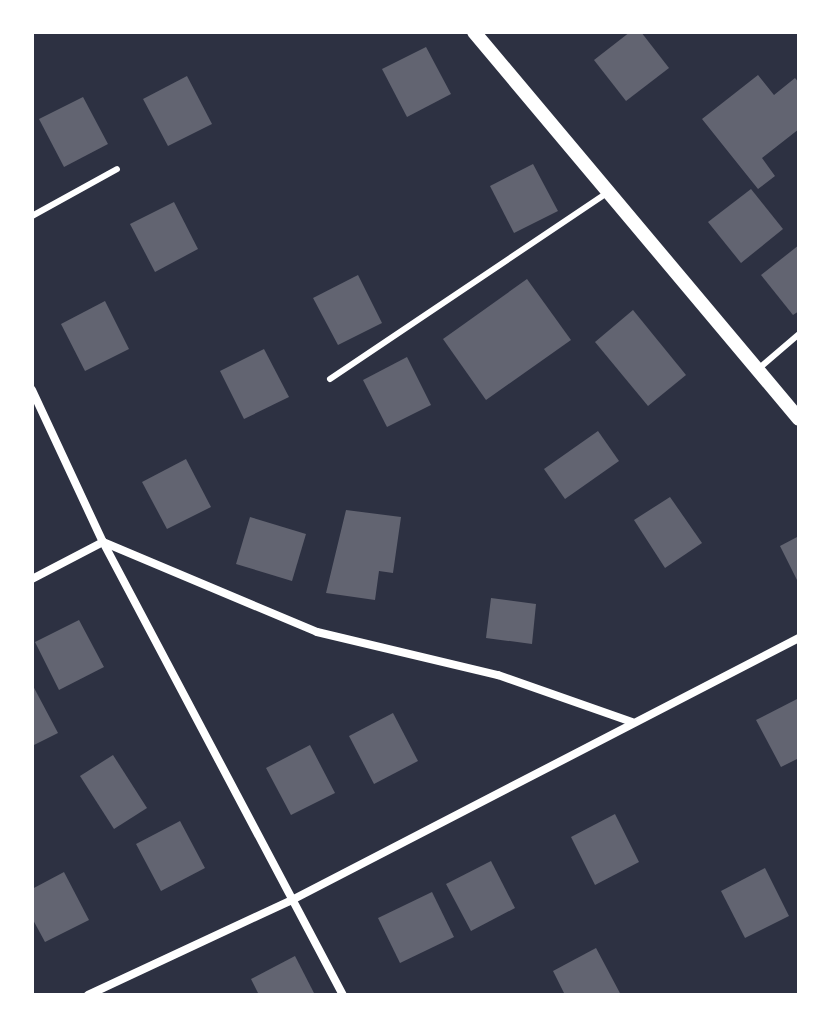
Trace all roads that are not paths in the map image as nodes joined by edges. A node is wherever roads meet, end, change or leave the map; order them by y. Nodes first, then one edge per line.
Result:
1 (474, 32) edge
2 (117, 169) dead end
3 (607, 193) junction
4 (32, 216) edge
5 (799, 334) edge
6 (757, 370) junction
7 (330, 379) dead end
8 (32, 390) edge
9 (799, 419) edge
10 (103, 542) junction
11 (32, 579) edge
12 (799, 638) edge
13 (632, 722) junction
14 (290, 901) junction
15 (88, 995) edge
16 (343, 995) edge

1 - 3 street
2 - 4 lane
3 - 6 street
3 - 7 lane
5 - 6 lane
6 - 9 street
8 - 10 street
10 - 11 street
10 - 13 street
10 - 14 street
12 - 13 street
13 - 14 street
14 - 15 street
14 - 16 street

